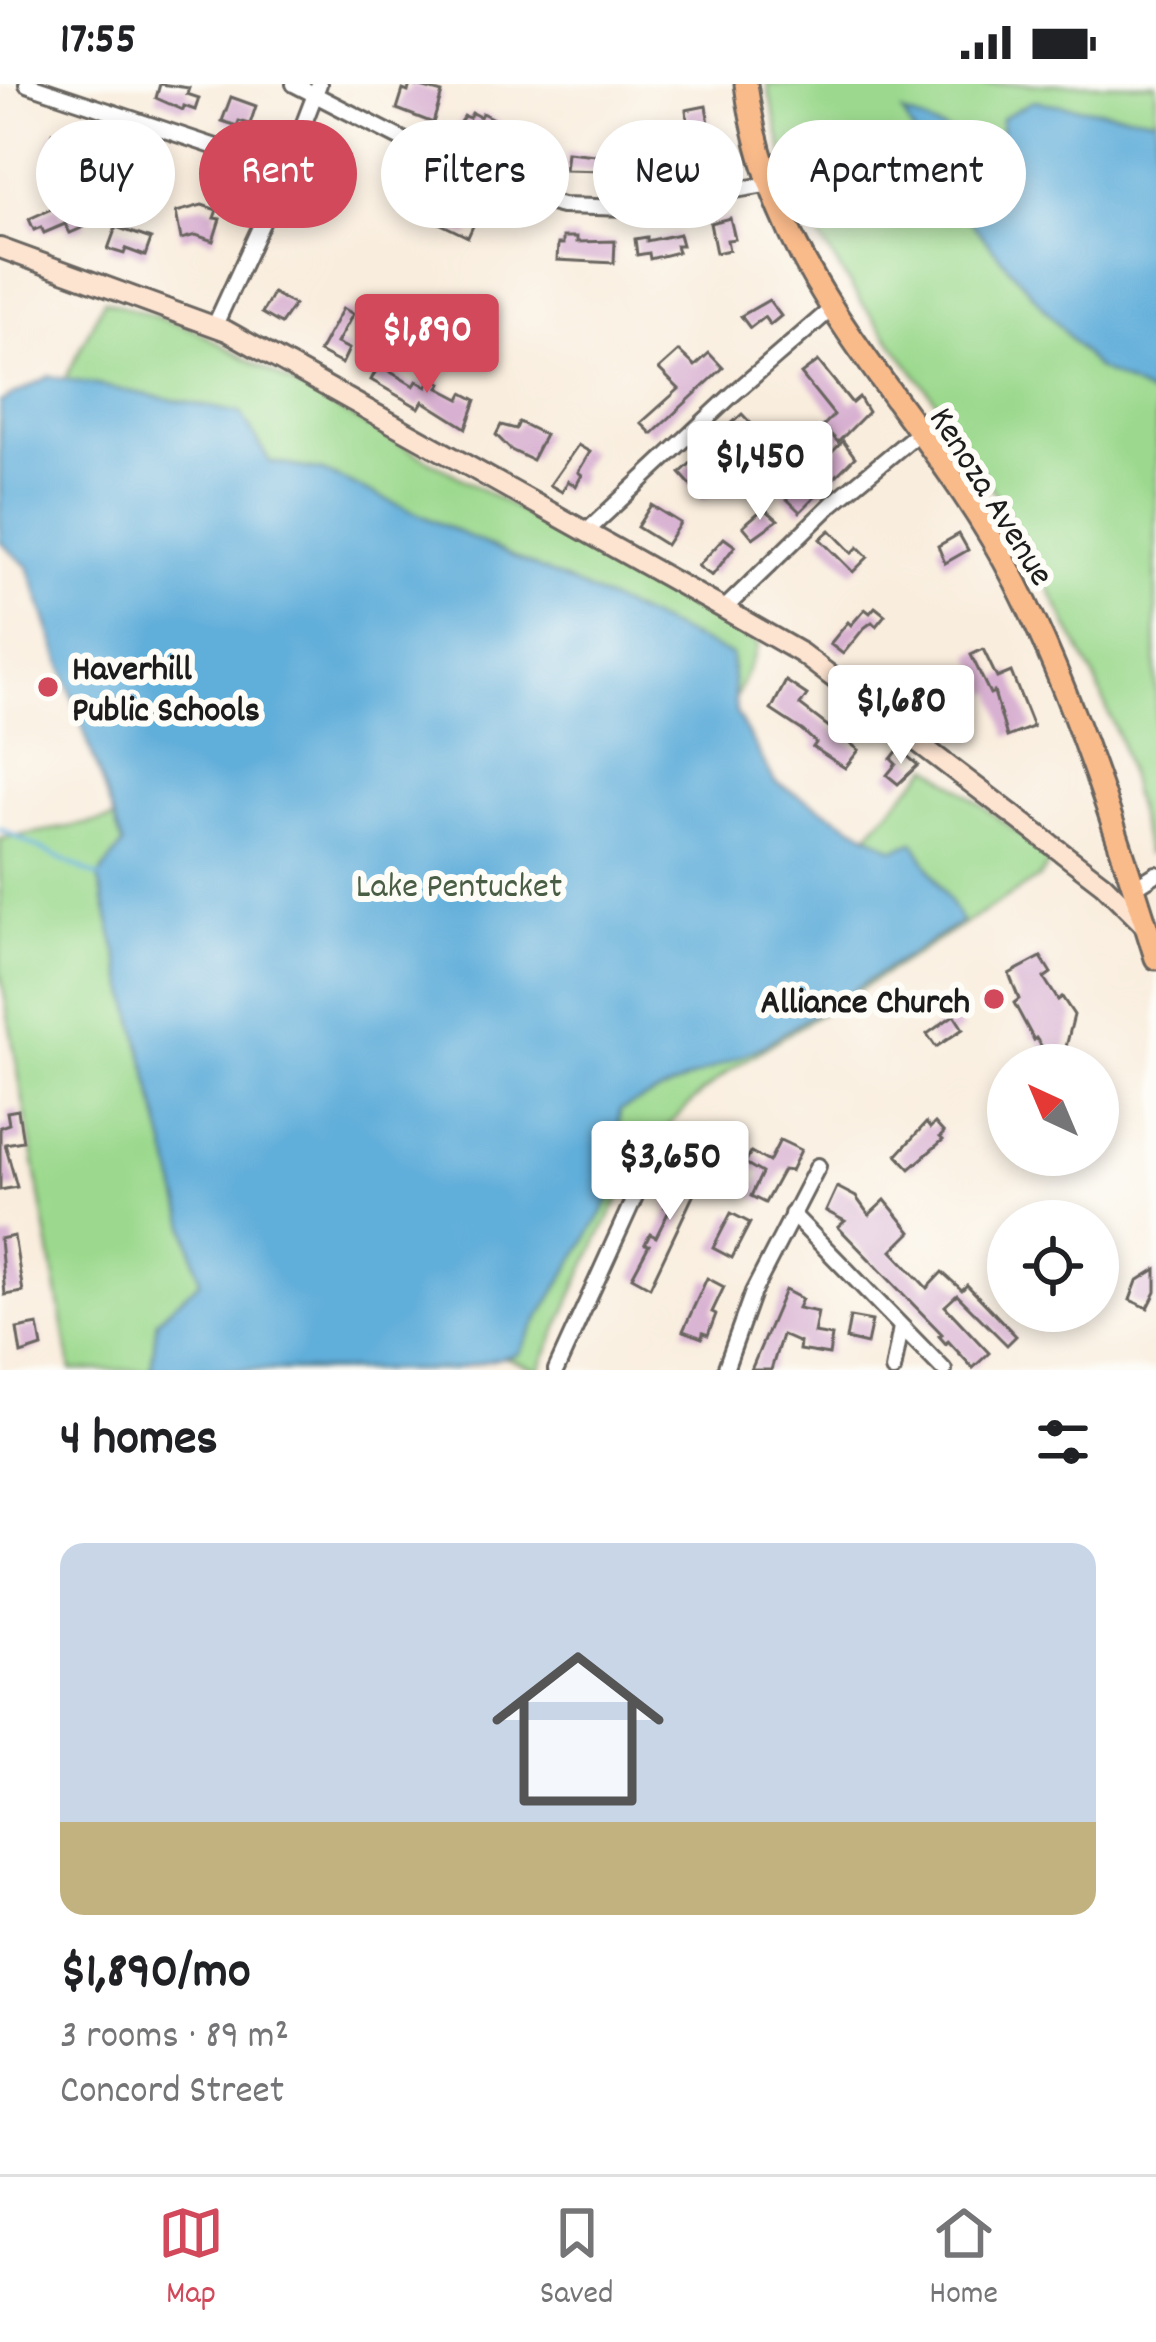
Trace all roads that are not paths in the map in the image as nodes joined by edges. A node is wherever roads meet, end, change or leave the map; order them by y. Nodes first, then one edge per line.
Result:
1 (27, 84) edge
2 (294, 84) edge
3 (746, 84) edge
4 (317, 89) edge
5 (305, 120) edge
6 (199, 141) edge
7 (767, 172) edge
8 (767, 185) edge
9 (260, 228) edge
10 (785, 228) edge
11 (0, 248) edge
12 (830, 310) junction
13 (215, 326) junction
14 (920, 432) junction
15 (586, 532) junction
16 (724, 609) junction
17 (1156, 874) edge
18 (1134, 888) junction
19 (1146, 927) junction
20 (1156, 958) edge
21 (664, 1147) dead end
22 (818, 1166) dead end
23 (792, 1214) junction
24 (901, 1327) junction
25 (556, 1370) edge
26 (725, 1370) edge
27 (893, 1370) edge
28 (944, 1370) edge

1 - 6 street
2 - 4 street
3 - 7 main road, Kenoza Avenue
4 - 5 street
4 - 8 street
9 - 13 street
10 - 12 main road, Kenoza Avenue
11 - 13 main road
12 - 14 main road, Kenoza Avenue
12 - 15 street
13 - 15 main road
14 - 16 street
14 - 18 main road, Kenoza Avenue
15 - 16 main road
16 - 19 main road
17 - 18 street
18 - 19 main road, Kenoza Avenue
19 - 20 main road, Kenoza Avenue
21 - 25 street
22 - 23 street
23 - 24 street
23 - 26 street
24 - 27 street
24 - 28 street

